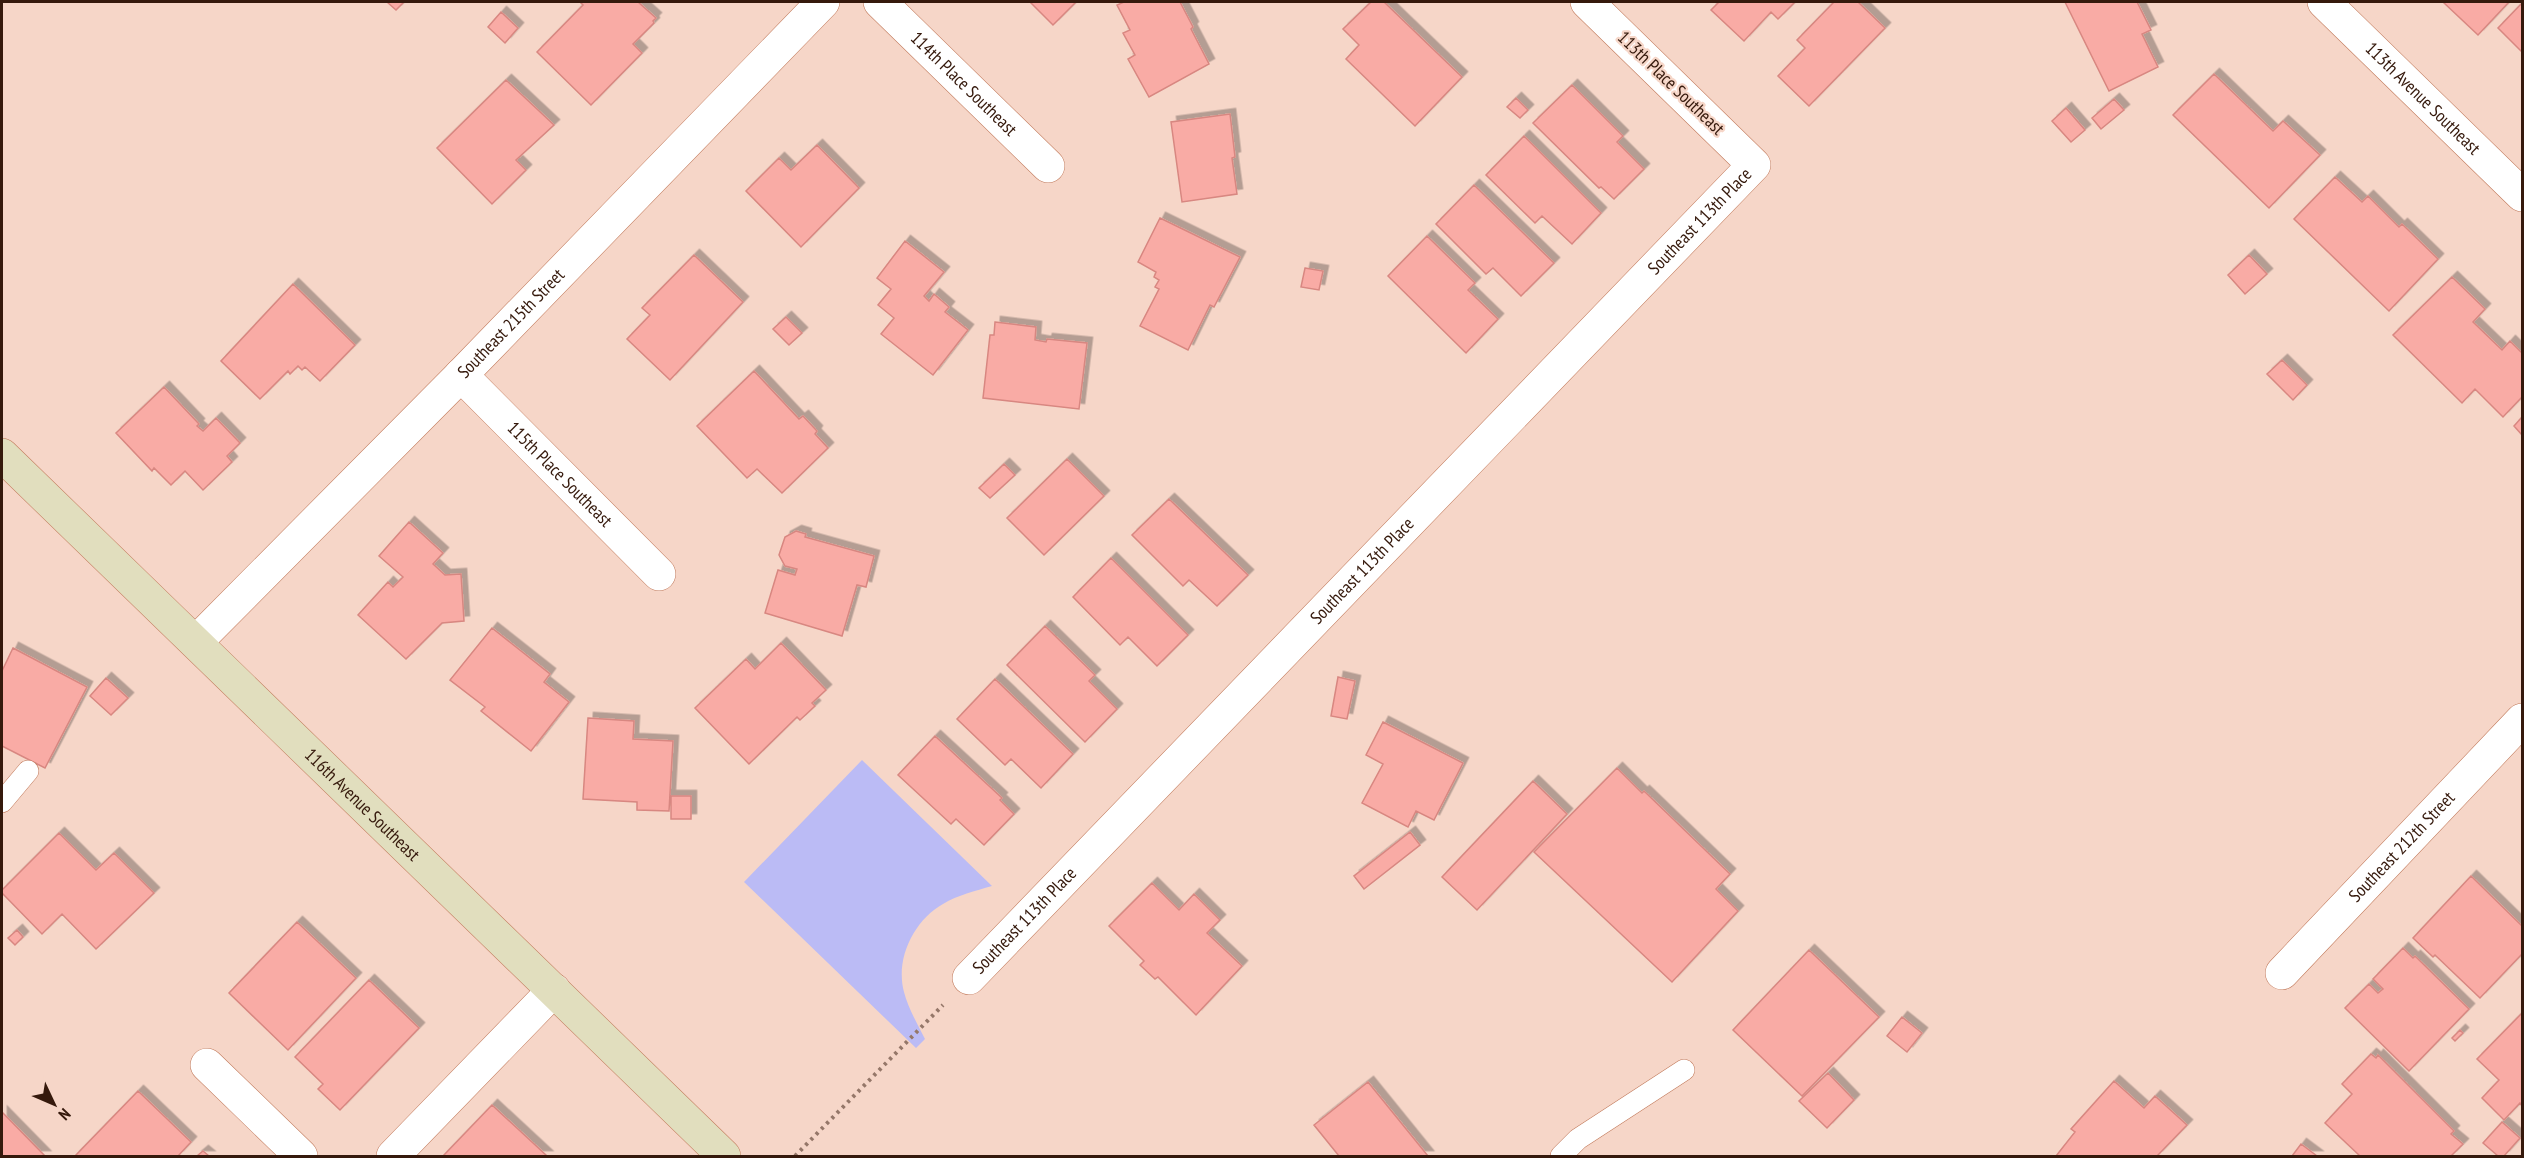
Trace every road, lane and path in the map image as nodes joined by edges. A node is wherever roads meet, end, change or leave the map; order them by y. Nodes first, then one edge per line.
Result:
1 (823, 2) edge
2 (880, 2) edge
3 (1587, 2) edge
4 (2324, 2) edge
5 (1754, 165) joint
6 (1047, 166) dead end
7 (2523, 195) edge
8 (460, 375) junction
9 (2, 455) edge
10 (659, 574) dead end
11 (196, 642) junction
12 (2523, 720) edge
13 (28, 771) dead end
14 (2, 802) edge
15 (2282, 972) dead end
16 (969, 978) joint
17 (554, 990) junction
18 (207, 1065) dead end
19 (1684, 1070) dead end
20 (301, 1156) edge
21 (393, 1156) edge
22 (724, 1156) edge
23 (795, 1156) edge
24 (1561, 1156) edge

1 - 8 street, Southeast 215th Street
2 - 6 street, 114th Place Southeast
3 - 5 street, 113th Place Southeast
4 - 7 street, 113th Avenue Southeast
5 - 16 street, Southeast 113th Place
8 - 10 street, 115th Place Southeast
8 - 11 street, Southeast 215th Street
9 - 11 main road, 116th Avenue Southeast
11 - 17 main road, 116th Avenue Southeast
12 - 15 street, Southeast 212th Street
13 - 14 lane
16 - 23 path
17 - 21 street
17 - 22 main road, 116th Avenue Southeast
18 - 20 street
19 - 24 lane

